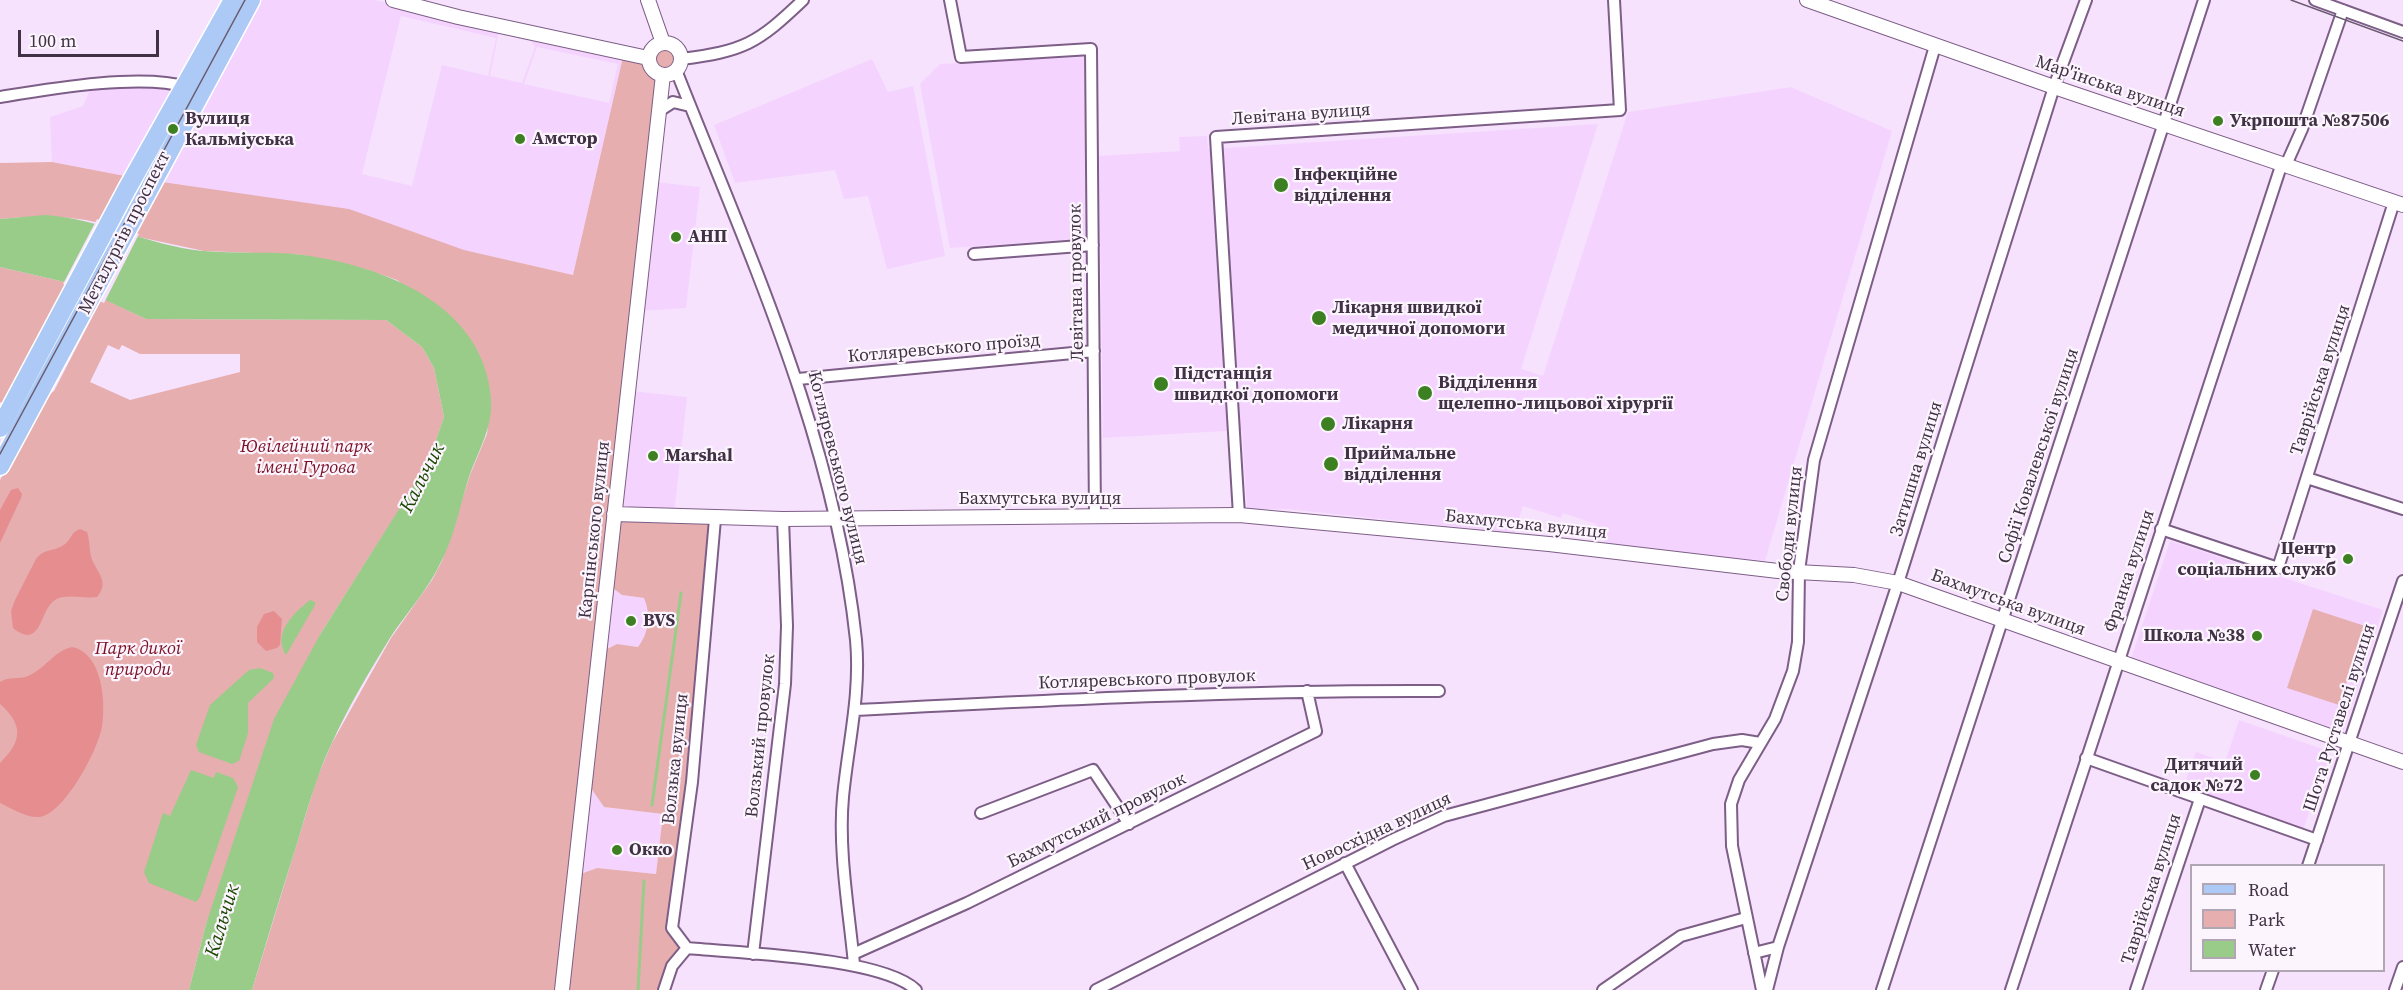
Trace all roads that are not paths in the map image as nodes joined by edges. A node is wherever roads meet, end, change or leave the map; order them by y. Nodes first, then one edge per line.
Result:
1 (233, 0) edge
2 (250, 0) edge
3 (393, 0) edge
4 (648, 0) edge
5 (803, 0) edge
6 (950, 0) edge
7 (1614, 0) edge
8 (1807, 0) edge
9 (2086, 0) edge
10 (2204, 0) edge
11 (2315, 0) edge
12 (2343, 10) junction
13 (2403, 33) edge
14 (663, 43) junction
15 (1935, 46) junction
16 (648, 58) junction
17 (673, 68) junction
18 (2054, 87) junction
19 (192, 89) junction
20 (0, 97) edge
21 (690, 106) junction
22 (659, 111) junction
23 (2162, 124) junction
24 (2284, 164) junction
25 (2399, 203) edge
26 (1093, 245) junction
27 (974, 254) dead end
28 (1094, 351) junction
29 (798, 379) junction
30 (0, 428) edge
31 (0, 466) edge
32 (2307, 478) junction
33 (2403, 509) edge
34 (614, 514) junction
35 (1239, 515) junction
36 (1095, 517) junction
37 (836, 518) junction
38 (715, 519) junction
39 (783, 519) junction
40 (2161, 529) junction
41 (1799, 572) junction
42 (2403, 581) edge
43 (1898, 583) junction
44 (2003, 620) junction
45 (2117, 661) junction
46 (1307, 691) junction
47 (1438, 691) dead end
48 (856, 710) junction
49 (1760, 743) junction
50 (2350, 743) junction
51 (2086, 758) junction
52 (2403, 762) edge
53 (2200, 799) junction
54 (981, 813) dead end
55 (1129, 824) junction
56 (2317, 840) junction
57 (1346, 863) junction
58 (2309, 864) edge
59 (1746, 918) junction
60 (1778, 947) junction
61 (687, 948) junction
62 (1754, 953) junction
63 (753, 954) junction
64 (853, 959) junction
65 (2403, 967) edge
66 (2272, 972) edge
67 (1617, 986) edge
68 (562, 990) edge
69 (664, 990) edge
70 (916, 990) edge
71 (1096, 990) edge
72 (1412, 990) edge
73 (1603, 990) edge
74 (1762, 990) edge
75 (1767, 990) edge
76 (1882, 990) edge
77 (2011, 990) edge
78 (2136, 990) edge
79 (2266, 990) edge
80 (2395, 990) edge

1 - 19 main road, Металургів проспект
2 - 19 main road, Металургів проспект
3 - 16 street
4 - 14 street
5 - 17 street
6 - 26 street, Левітана провулок
7 - 35 street, Левітана вулиця
8 - 15 street, Мар'їнська вулиця
9 - 18 street, Затишна вулиця
10 - 23 street, Софії Ковалевської вулиця
11 - 12 street
12 - 13 street
12 - 24 street, Франка вулиця
14 - 16 street
14 - 17 street
15 - 18 street, Мар'їнська вулиця
15 - 41 street, Свободи вулиця
16 - 17 street
17 - 21 street, Котляревського вулиця
17 - 22 street, Карпінського вулиця
18 - 23 street, Мар'їнська вулиця
18 - 43 street, Затишна вулиця
19 - 20 street
19 - 30 main road, Металургів проспект
19 - 31 main road, Металургів проспект
21 - 22 street
21 - 29 street, Котляревського вулиця
22 - 34 street, Карпінського вулиця
23 - 24 street, Мар'їнська вулиця
23 - 44 street, Софії Ковалевської вулиця
24 - 25 street, Мар'їнська вулиця
24 - 40 street, Франка вулиця
25 - 32 street, Таврійська вулиця
26 - 27 street
26 - 28 street, Левітана провулок
28 - 29 street, Котляревського проїзд
28 - 36 street, Левітана провулок
29 - 37 street, Котляревського вулиця
32 - 33 street
32 - 40 street, Таврійська вулиця
34 - 38 street, Бахмутська вулиця
34 - 68 street, Карпінського вулиця
35 - 36 street, Бахмутська вулиця
35 - 41 street, Бахмутська вулиця
36 - 37 street, Бахмутська вулиця
37 - 39 street, Бахмутська вулиця
37 - 48 street, Котляревського вулиця
38 - 39 street, Бахмутська вулиця
38 - 61 street, Волзька вулиця
39 - 63 street, Волзький провулок
40 - 45 street, Франка вулиця
41 - 43 street, Бахмутська вулиця
41 - 49 street, Свободи вулиця
42 - 50 street, Шота Руставелі вулиця
43 - 44 street, Бахмутська вулиця
43 - 60 street, Затишна вулиця
44 - 45 street, Бахмутська вулиця
44 - 76 street, Софії Ковалевської вулиця
45 - 50 street, Бахмутська вулиця
45 - 51 street, Франка вулиця
46 - 47 street, Котляревського провулок
46 - 48 street, Котляревського провулок
46 - 55 street, Бахмутський провулок
48 - 64 street, Котляревського вулиця
49 - 57 street, Новосхідна вулиця
49 - 59 street, Свободи вулиця
50 - 52 street, Бахмутська вулиця
50 - 56 street, Шота Руставелі вулиця
51 - 53 street
51 - 77 street, Франка вулиця
53 - 56 street
53 - 78 street, Таврійська вулиця
54 - 55 street
55 - 64 street, Бахмутський провулок
56 - 58 street, Шота Руставелі вулиця
57 - 71 street, Новосхідна вулиця
57 - 72 street
59 - 62 street, Свободи вулиця
59 - 67 street
60 - 62 street
60 - 75 street, Затишна вулиця
61 - 63 street
61 - 69 street
62 - 74 street
63 - 64 street
64 - 70 street
65 - 80 street
66 - 79 street
67 - 73 street

